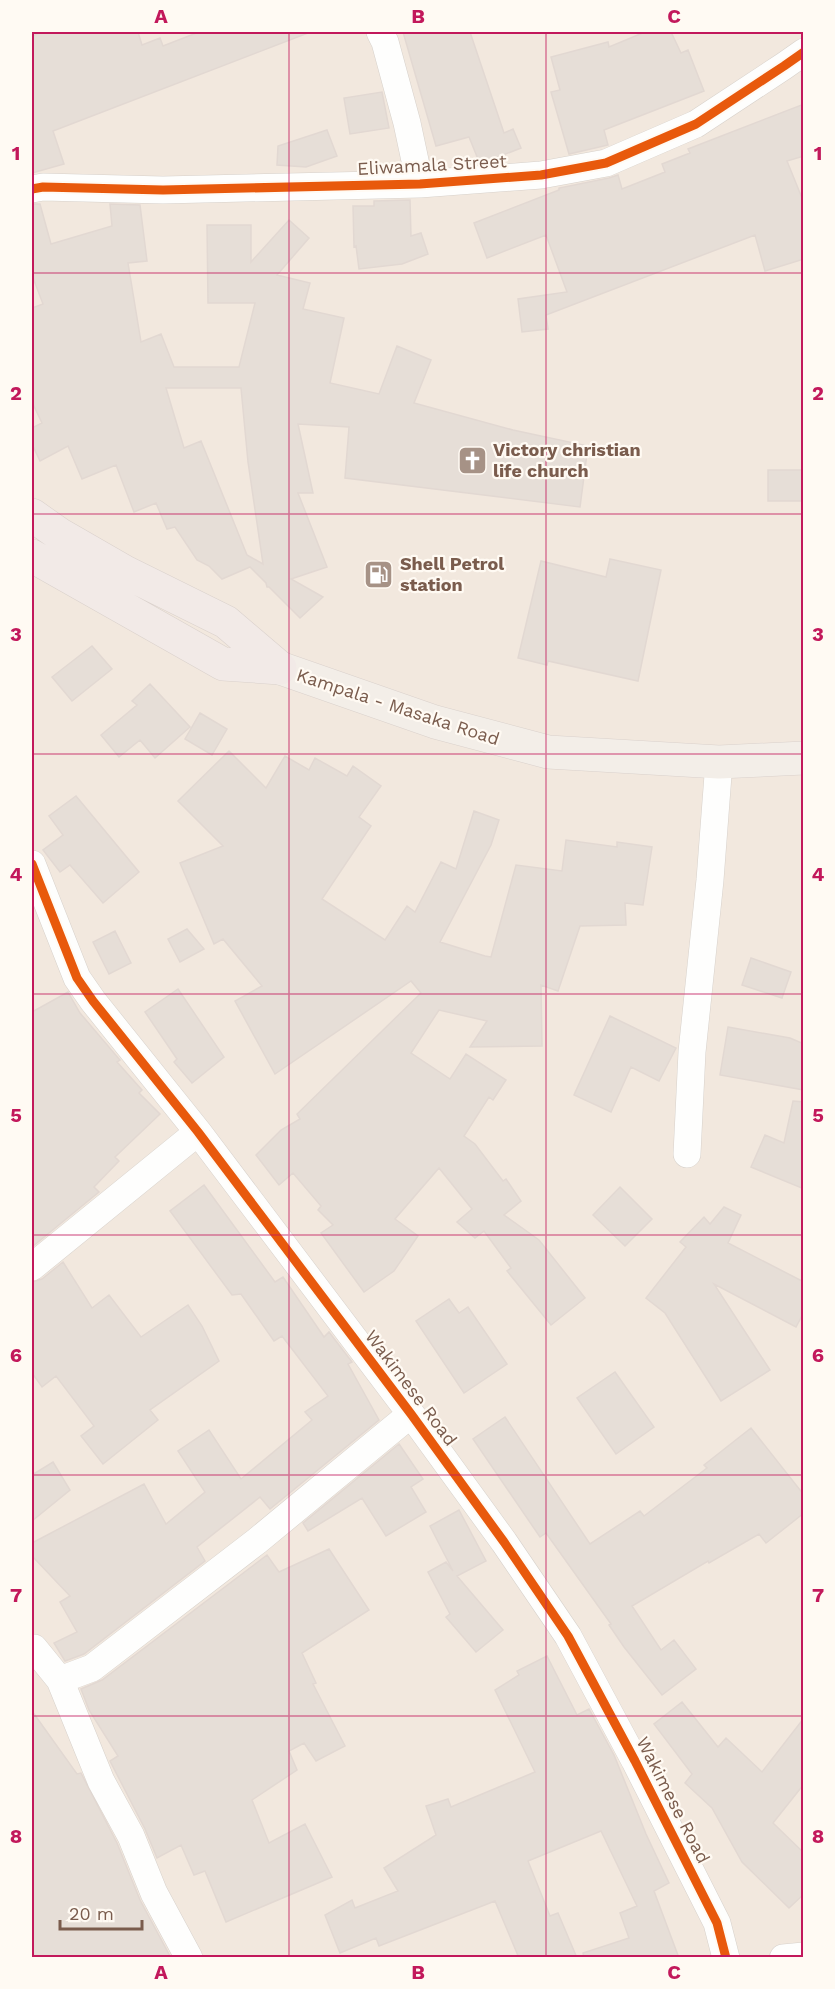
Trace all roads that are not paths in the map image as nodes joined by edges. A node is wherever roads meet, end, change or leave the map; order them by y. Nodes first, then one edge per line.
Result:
1 (380, 32) edge
2 (804, 52) edge
3 (420, 184) junction
4 (32, 189) edge
5 (32, 515) edge
6 (32, 556) edge
7 (280, 668) junction
8 (804, 758) edge
9 (719, 762) junction
10 (32, 864) edge
11 (198, 1132) junction
12 (687, 1154) dead end
13 (32, 1267) edge
14 (411, 1414) junction
15 (32, 1648) edge
16 (60, 1680) junction
17 (804, 1956) edge
18 (189, 1958) edge
19 (726, 1958) edge
20 (783, 1958) edge

1 - 3 street
2 - 3 street, Eliwamala Street
3 - 4 street, Eliwamala Street
5 - 7 highway, Kampala - Masaka Road
6 - 7 highway, Kampala - Masaka Road
7 - 9 main road, Kampala - Masaka Road
8 - 9 main road, Kampala - Masaka Road
9 - 12 street
10 - 11 street, Wakimese Road
11 - 13 street
11 - 14 street, Wakimese Road
14 - 16 street
14 - 19 street, Wakimese Road
15 - 16 street
16 - 18 street
17 - 20 street

